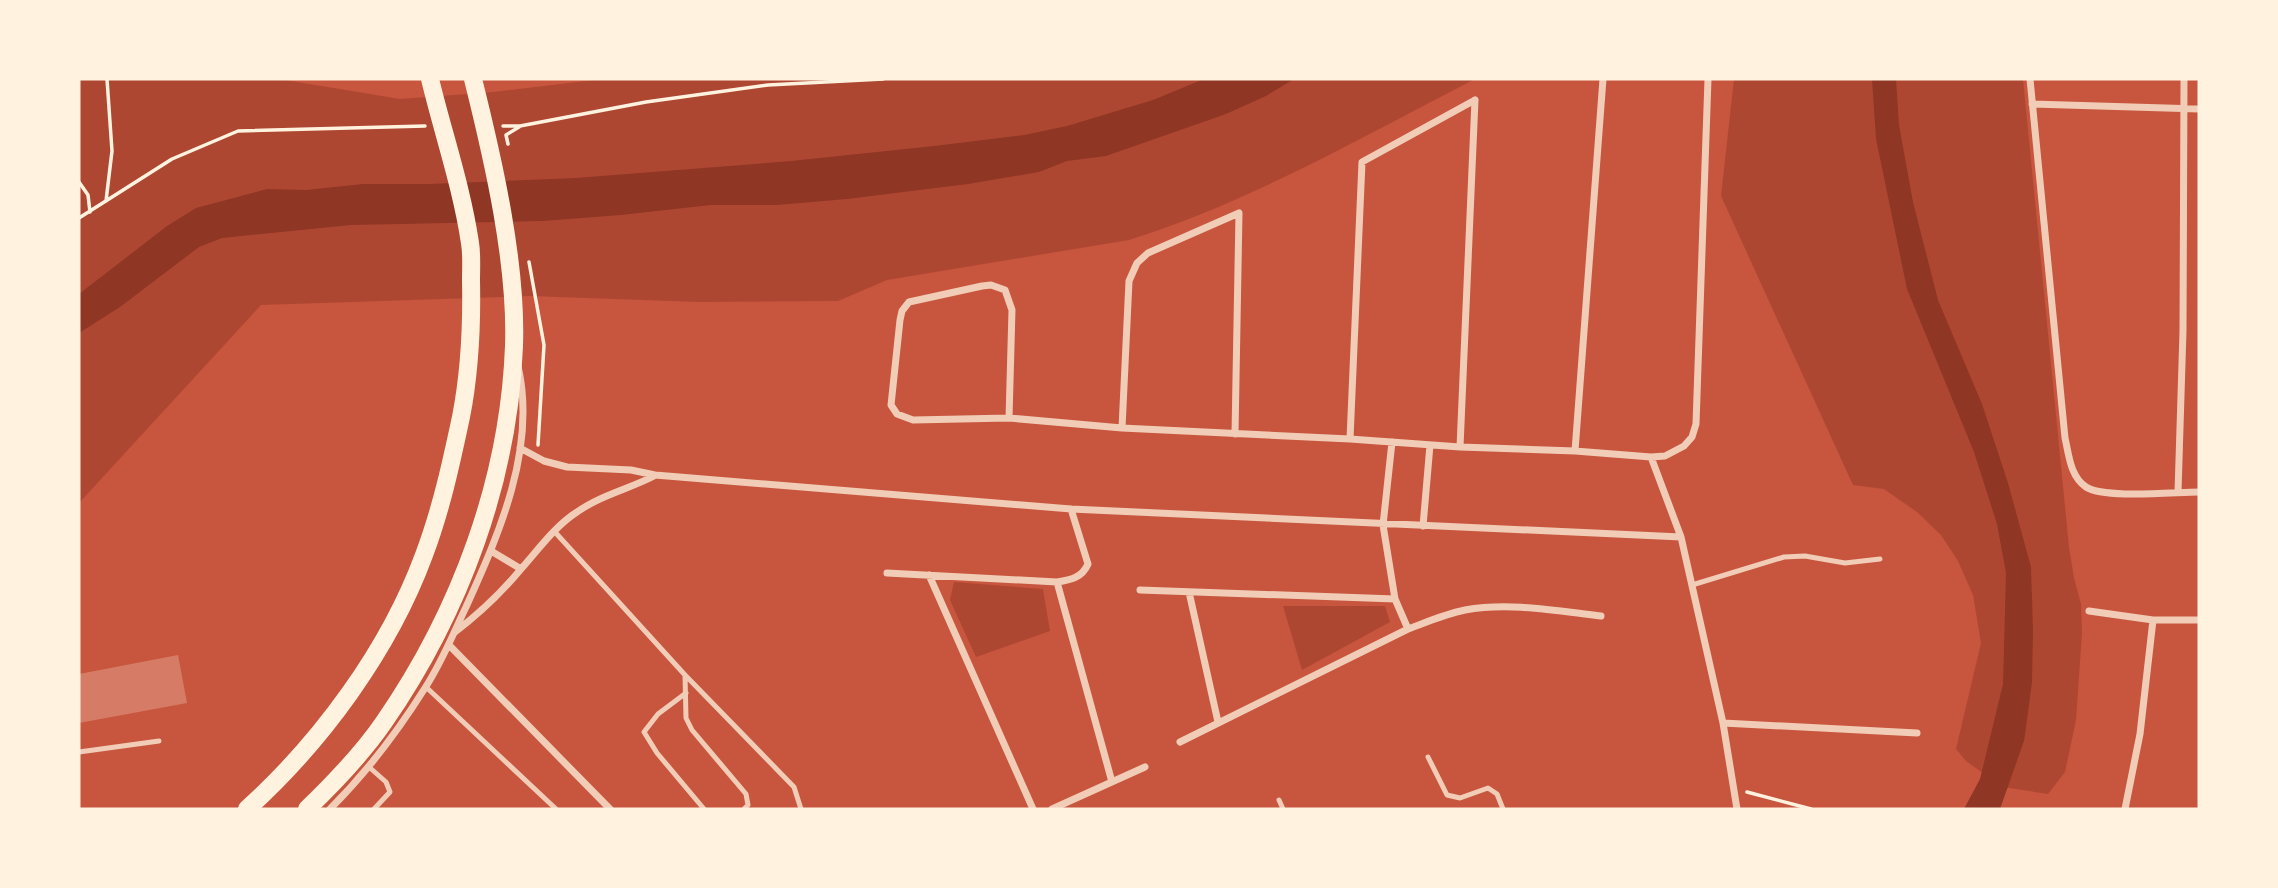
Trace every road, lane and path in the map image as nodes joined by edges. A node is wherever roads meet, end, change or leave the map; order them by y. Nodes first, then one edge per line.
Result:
1 (107, 79) edge
2 (430, 79) edge
3 (473, 79) edge
4 (883, 79) edge
5 (1603, 79) edge
6 (1707, 79) edge
7 (2030, 79) edge
8 (2184, 79) edge
9 (2032, 104) junction
10 (2184, 108) junction
11 (2199, 109) edge
12 (435, 117) junction
13 (495, 126) dead end
14 (520, 127) junction
15 (509, 147) dead end
16 (79, 182) edge
17 (106, 201) junction
18 (90, 212) junction
19 (79, 218) edge
20 (528, 258) dead end
21 (514, 345) junction
22 (1009, 418) junction
23 (1122, 428) junction
24 (1235, 434) junction
25 (1350, 439) junction
26 (1392, 442) junction
27 (1430, 445) junction
28 (1460, 447) junction
29 (520, 448) junction
30 (1575, 451) junction
31 (1651, 457) junction
32 (544, 461) junction
33 (655, 475) junction
34 (2178, 492) junction
35 (2199, 492) edge
36 (1071, 509) junction
37 (1383, 525) junction
38 (1423, 526) junction
39 (554, 531) junction
40 (1681, 537) junction
41 (491, 551) junction
42 (1880, 559) dead end
43 (522, 569) junction
44 (887, 573) dead end
45 (929, 575) junction
46 (1057, 582) junction
47 (1692, 585) junction
48 (1140, 590) dead end
49 (1189, 592) junction
50 (1395, 599) junction
51 (2089, 611) dead end
52 (1601, 616) dead end
53 (2153, 620) junction
54 (2199, 620) edge
55 (1408, 629) junction
56 (454, 633) junction
57 (449, 645) junction
58 (685, 675) junction
59 (426, 687) junction
60 (686, 693) junction
61 (1218, 722) junction
62 (1723, 723) junction
63 (1917, 733) dead end
64 (159, 741) dead end
65 (1180, 743) dead end
66 (79, 752) edge
67 (1428, 757) dead end
68 (369, 767) junction
69 (1145, 767) dead end
70 (1112, 782) junction
71 (1735, 789) junction
72 (1279, 800) dead end
73 (247, 809) edge
74 (307, 809) edge
75 (330, 809) edge
76 (374, 809) edge
77 (556, 809) edge
78 (610, 809) edge
79 (704, 809) edge
80 (744, 809) edge
81 (801, 809) edge
82 (1033, 809) edge
83 (1052, 809) edge
84 (1283, 809) edge
85 (1503, 809) edge
86 (1737, 809) edge
87 (1811, 809) edge
88 (2125, 809) edge

1 - 17 path
2 - 12 highway
3 - 21 highway
4 - 14 path
5 - 30 street
6 - 31 street
7 - 9 street
8 - 10 street
9 - 10 street
9 - 34 street
10 - 11 street
10 - 34 street
12 - 17 path
12 - 73 highway
13 - 14 path
14 - 15 path
16 - 18 path
17 - 18 path
18 - 19 path
20 - 32 path
21 - 29 street
21 - 74 highway
22 - 22 street
22 - 23 street
23 - 24 street
23 - 24 street
24 - 25 street
25 - 26 street
25 - 28 street
26 - 27 street
26 - 37 street
27 - 28 street
27 - 38 street
28 - 30 street
29 - 32 street
29 - 41 street
30 - 31 street
31 - 40 street
32 - 33 street
33 - 36 street
33 - 39 street
34 - 35 street
36 - 37 street
36 - 46 street
37 - 38 street
37 - 50 street
38 - 40 street
39 - 43 street
39 - 58 lane
40 - 47 street
41 - 43 street
41 - 56 street
42 - 47 lane
43 - 56 street
44 - 45 street
45 - 46 street
45 - 82 street
46 - 70 street
47 - 62 street
48 - 49 street
49 - 50 street
49 - 61 street
50 - 55 street
51 - 53 street
52 - 55 street
53 - 54 street
53 - 88 street
55 - 61 street
56 - 57 street
57 - 59 street
57 - 78 street
58 - 60 lane
58 - 81 lane
59 - 68 street
59 - 77 lane
60 - 79 lane
60 - 80 lane
61 - 65 street
62 - 63 street
62 - 71 street
64 - 66 lane
67 - 85 lane
68 - 75 street
68 - 76 lane
69 - 70 street
70 - 83 street
71 - 86 street
71 - 87 path
72 - 84 lane

